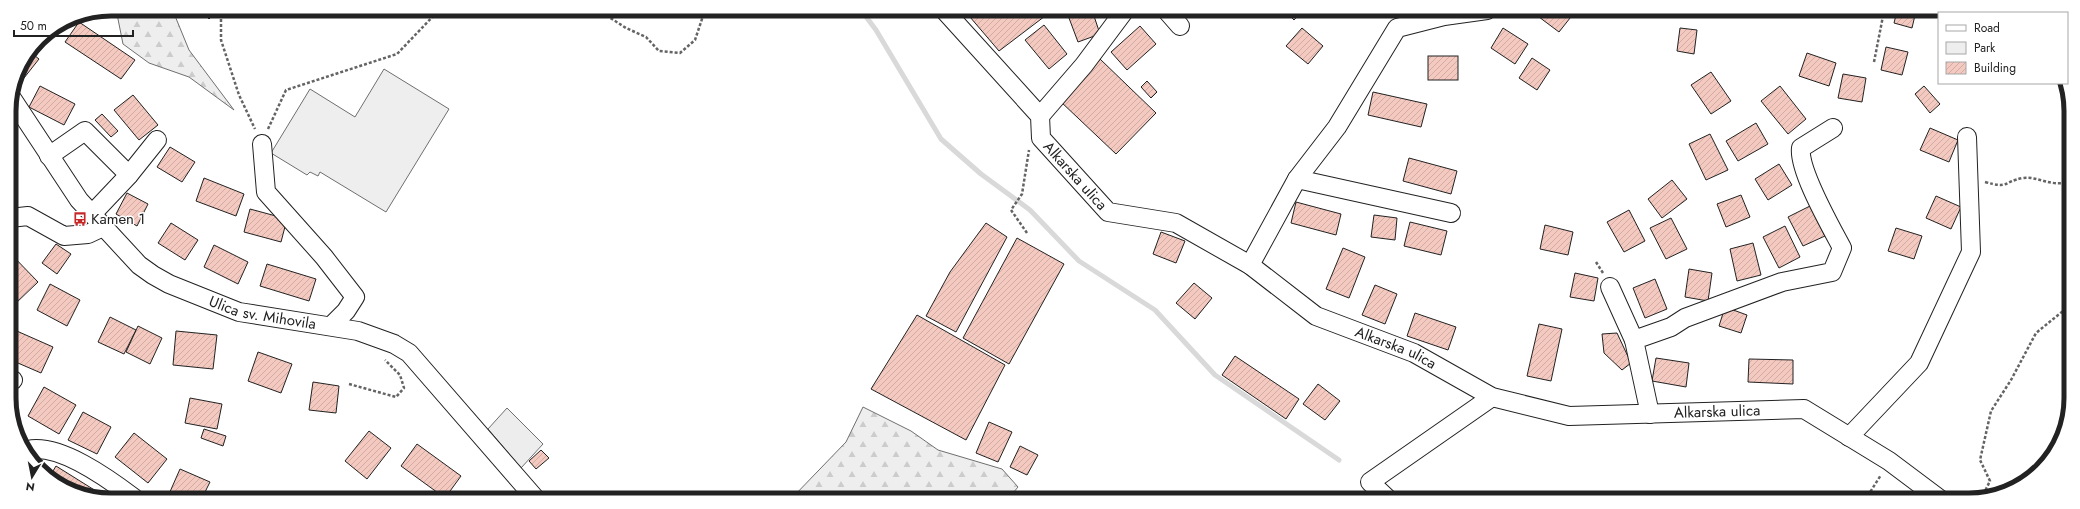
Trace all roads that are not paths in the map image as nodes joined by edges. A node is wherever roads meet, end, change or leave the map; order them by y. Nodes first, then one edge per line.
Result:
1 (949, 16) edge
2 (1121, 16) edge
3 (1171, 16) edge
4 (1444, 16) edge
5 (1180, 26) dead end
6 (16, 105) edge
7 (1040, 122) junction
8 (1833, 128) dead end
9 (1967, 137) dead end
10 (158, 140) dead end
11 (262, 144) road end
12 (49, 156) junction
13 (129, 175) junction
14 (1297, 179) junction
15 (1451, 213) dead end
16 (16, 217) edge
17 (99, 220) junction
18 (1250, 265) junction
19 (1610, 287) dead end
20 (331, 326) junction
21 (1634, 340) junction
22 (1492, 397) junction
23 (1650, 414) junction
24 (1849, 437) junction
25 (32, 449) edge
26 (128, 493) edge
27 (531, 493) edge
28 (1382, 493) edge
29 (1932, 493) edge

1 - 7 street, Alkarska ulica
2 - 7 street
3 - 5 street
4 - 14 street
6 - 12 street, Ulica sv. Mihovila
7 - 18 street, Alkarska ulica
8 - 21 street
9 - 24 street
10 - 13 street
11 - 20 street
12 - 13 street
12 - 17 street, Ulica sv. Mihovila
13 - 17 street
14 - 15 street
14 - 18 street
16 - 17 street
17 - 20 street, Ulica sv. Mihovila
18 - 22 street, Alkarska ulica
19 - 21 street
20 - 27 street, Ulica sv. Mihovila
21 - 23 street
22 - 23 street, Alkarska ulica
22 - 28 street
23 - 24 street, Alkarska ulica
24 - 29 street, Alkarska ulica
25 - 26 street

